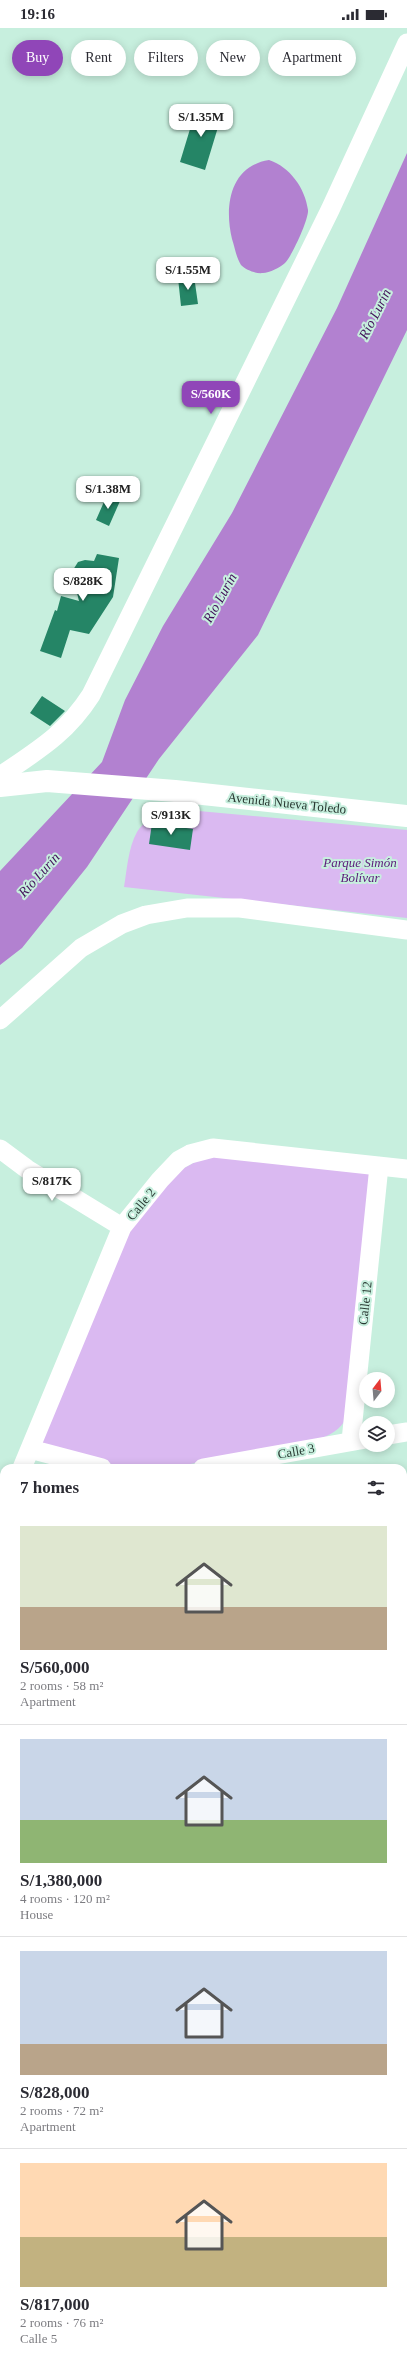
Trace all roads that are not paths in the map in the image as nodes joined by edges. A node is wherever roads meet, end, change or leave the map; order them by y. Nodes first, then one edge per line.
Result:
1 (407, 44) edge
2 (0, 776) edge
3 (0, 786) edge
4 (407, 816) edge
5 (407, 930) edge
6 (0, 1020) edge
7 (0, 1149) edge
8 (379, 1166) junction
9 (407, 1168) edge
10 (122, 1227) junction
11 (361, 1416) edge
12 (407, 1432) edge
13 (395, 1434) edge
14 (359, 1440) edge
15 (30, 1449) junction
16 (274, 1462) edge
17 (24, 1464) edge
18 (87, 1464) edge
19 (250, 1464) edge

1 - 2 street
3 - 4 main road, Avenida Nueva Toledo
5 - 6 street
7 - 10 street
8 - 9 street, Calle 2
8 - 10 street, Calle 2
8 - 11 street, Calle 12
10 - 15 street, Calle 2
12 - 13 street
14 - 16 street, Calle 3
15 - 17 street, Calle 2
15 - 18 street
16 - 19 street, Calle 3

